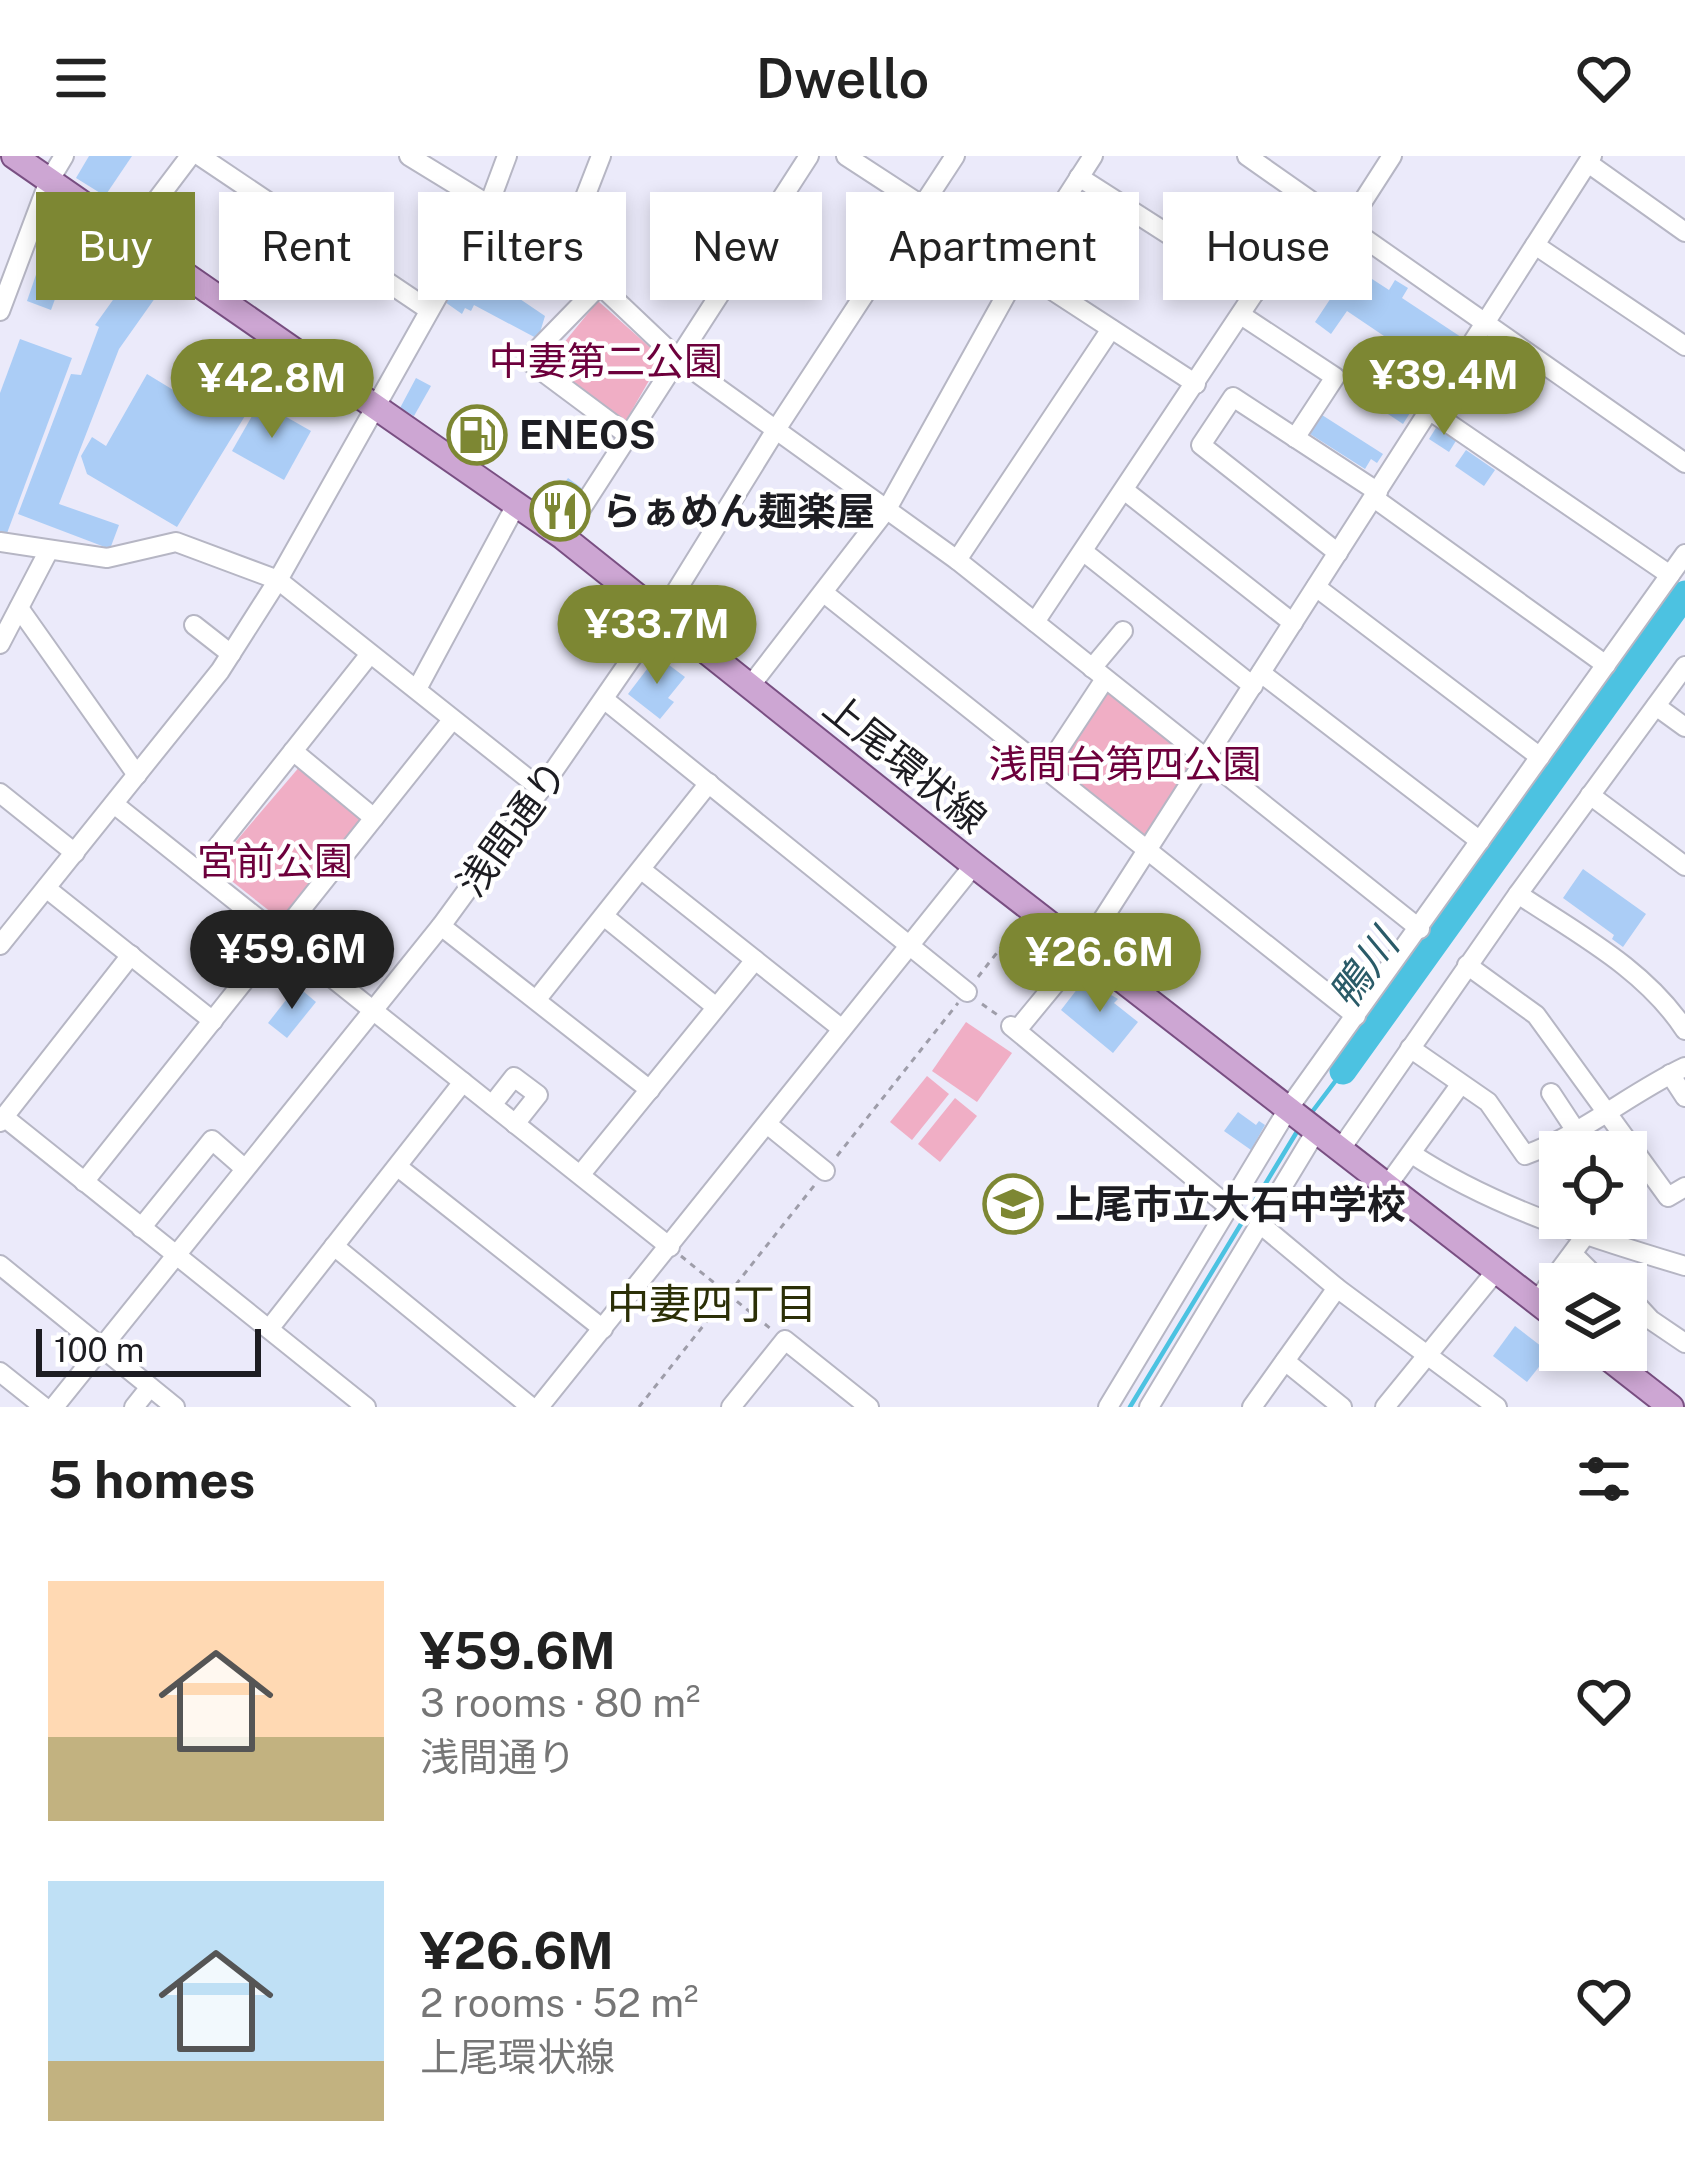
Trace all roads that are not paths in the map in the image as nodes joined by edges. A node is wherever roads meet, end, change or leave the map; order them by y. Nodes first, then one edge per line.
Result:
1 (14, 156) edge
2 (64, 156) edge
3 (190, 156) edge
4 (200, 156) edge
5 (409, 156) edge
6 (508, 156) edge
7 (602, 156) edge
8 (809, 156) edge
9 (846, 156) edge
10 (955, 156) edge
11 (1093, 156) edge
12 (1247, 156) edge
13 (1392, 156) edge
14 (1590, 159) edge
15 (1079, 177) junction
16 (49, 181) junction
17 (64, 192) edge
18 (163, 192) edge
19 (465, 192) edge
20 (494, 192) edge
21 (587, 192) edge
22 (901, 192) edge
23 (931, 192) edge
24 (1069, 192) edge
25 (1295, 192) edge
26 (1369, 192) edge
27 (1163, 231) edge
28 (1685, 232) edge
29 (1372, 244) edge
30 (1535, 245) junction
31 (195, 284) edge
32 (435, 300) edge
33 (585, 300) edge
34 (616, 300) edge
35 (861, 300) edge
36 (1003, 300) edge
37 (1068, 300) edge
38 (1251, 300) edge
39 (429, 310) junction
40 (0, 311) edge
41 (1241, 315) junction
42 (1483, 324) junction
43 (1111, 329) junction
44 (1685, 346) edge
45 (679, 360) junction
46 (1196, 384) junction
47 (372, 406) junction
48 (1429, 410) junction
49 (777, 428) junction
50 (629, 436) junction
51 (1295, 437) junction
52 (1685, 463) edge
53 (1124, 490) junction
54 (1376, 495) junction
55 (516, 505) junction
56 (887, 509) junction
57 (563, 537) junction
58 (0, 542) edge
59 (48, 552) junction
60 (1084, 552) junction
61 (1338, 553) junction
62 (1685, 554) edge
63 (957, 560) junction
64 (1670, 575) junction
65 (278, 580) junction
66 (1316, 587) junction
67 (824, 593) junction
68 (19, 608) junction
69 (662, 614) junction
70 (1035, 622) junction
71 (1293, 623) junction
72 (194, 625) dead end
73 (1123, 631) dead end
74 (0, 644) edge
75 (231, 654) junction
76 (370, 654) junction
77 (1606, 665) junction
78 (1685, 666) edge
79 (1099, 673) junction
80 (1257, 680) junction
81 (752, 685) junction
82 (417, 689) junction
83 (604, 700) junction
84 (1656, 706) junction
85 (452, 720) junction
86 (1685, 727) edge
87 (293, 751) junction
88 (1540, 757) junction
89 (1205, 758) junction
90 (1047, 767) junction
91 (136, 776) junction
92 (709, 783) junction
93 (541, 789) junction
94 (0, 794) edge
95 (1590, 795) junction
96 (114, 804) junction
97 (374, 818) junction
98 (1480, 842) junction
99 (1145, 849) junction
100 (75, 853) junction
101 (974, 865) junction
102 (1685, 866) edge
103 (198, 871) junction
104 (643, 871) junction
105 (46, 888) junction
106 (1518, 894) junction
107 (604, 917) junction
108 (441, 926) junction
109 (1420, 928) junction
110 (280, 936) junction
111 (0, 945) edge
112 (909, 945) junction
113 (1083, 950) junction
114 (131, 955) junction
115 (755, 960) junction
116 (1467, 965) junction
117 (967, 992) road end
118 (537, 999) junction
119 (716, 1007) junction
120 (373, 1010) junction
121 (1356, 1016) junction
122 (213, 1021) junction
123 (842, 1029) junction
124 (1685, 1030) edge
125 (1410, 1048) junction
126 (1677, 1070) edge
127 (463, 1082) junction
128 (1460, 1085) junction
129 (650, 1090) junction
130 (1552, 1093) dead end
131 (1685, 1097) edge
132 (492, 1106) junction
133 (1288, 1109) junction
134 (1607, 1110) junction
135 (2, 1119) edge
136 (515, 1124) junction
137 (767, 1124) junction
138 (1316, 1131) junction
139 (1576, 1131) joint
140 (1340, 1150) junction
141 (1539, 1152) edge
142 (1412, 1154) junction
143 (398, 1167) junction
144 (244, 1168) junction
145 (826, 1171) road end
146 (581, 1174) junction
147 (84, 1182) junction
148 (1388, 1186) junction
149 (1685, 1187) edge
150 (1229, 1207) junction
151 (1539, 1211) edge
152 (1259, 1223) junction
153 (141, 1228) junction
154 (1580, 1239) edge
155 (1615, 1239) edge
156 (334, 1246) junction
157 (670, 1247) junction
158 (176, 1255) junction
159 (1574, 1255) junction
160 (1582, 1263) edge
161 (0, 1265) edge
162 (1685, 1266) edge
163 (1496, 1271) junction
164 (1337, 1288) junction
165 (1536, 1302) junction
166 (1539, 1304) edge
167 (1647, 1316) edge
168 (269, 1329) junction
169 (603, 1329) junction
170 (1685, 1343) edge
171 (103, 1347) junction
172 (1426, 1355) junction
173 (1285, 1361) junction
174 (1625, 1371) edge
175 (0, 1372) edge
176 (150, 1387) junction
177 (1319, 1400) edge
178 (357, 1404) edge
179 (44, 1407) edge
180 (54, 1407) edge
181 (134, 1407) edge
182 (175, 1407) edge
183 (535, 1407) edge
184 (731, 1407) edge
185 (869, 1407) edge
186 (1108, 1407) edge
187 (1149, 1407) edge
188 (1252, 1407) edge
189 (1342, 1407) edge
190 (1384, 1407) edge
191 (1497, 1407) edge
192 (1671, 1407) edge

1 - 16 main road, 上尾環状線
2 - 16 street
3 - 18 street
4 - 39 street
5 - 19 street
6 - 20 street
7 - 21 street
8 - 45 street
9 - 22 street
10 - 23 street, 浅間通り
11 - 15 street
12 - 25 street
13 - 26 street
14 - 28 street
14 - 30 street
15 - 24 street
15 - 27 street
16 - 17 main road, 上尾環状線
16 - 40 street
29 - 42 street
30 - 42 street
30 - 44 street
31 - 47 main road, 上尾環状線
32 - 39 street
33 - 50 street
34 - 45 street
35 - 49 street, 浅間通り
36 - 56 street
37 - 43 street
38 - 41 street
39 - 47 street
41 - 46 street
41 - 51 street
42 - 48 street
42 - 52 street
43 - 46 street
43 - 63 street
45 - 49 street
45 - 50 street
46 - 53 street
47 - 55 main road, 上尾環状線
47 - 65 street
48 - 54 street
48 - 64 street
49 - 56 street
49 - 69 street, 浅間通り
50 - 57 street
51 - 54 street
51 - 61 street
53 - 60 street
53 - 71 street
54 - 61 street
54 - 77 street
55 - 57 main road, 上尾環状線
55 - 82 street
56 - 63 street
56 - 67 street
57 - 69 main road, 上尾環状線
58 - 59 street
59 - 65 street
59 - 68 street
60 - 70 street
60 - 80 street
61 - 66 street
62 - 64 street
63 - 70 street
64 - 77 street
65 - 75 street
65 - 76 street
66 - 71 street
66 - 88 street
67 - 81 street
67 - 90 street
68 - 74 street
68 - 91 street
69 - 81 main road, 上尾環状線
69 - 83 street, 浅間通り
70 - 79 street
71 - 80 street
72 - 75 street
73 - 79 street
75 - 91 street
76 - 82 street
76 - 87 street
77 - 88 street
78 - 84 street
79 - 89 street
79 - 90 street
80 - 89 street
80 - 98 street
81 - 101 main road, 上尾環状線
82 - 85 street
83 - 92 street
83 - 93 street, 浅間通り
84 - 86 street
84 - 95 street
85 - 93 street
85 - 97 street
87 - 97 street
87 - 103 street
88 - 98 street
89 - 99 street
89 - 109 street
90 - 99 street
91 - 96 street
92 - 104 street
92 - 112 street
93 - 108 street, 浅間通り
94 - 100 street
95 - 102 street
95 - 106 street
96 - 100 street
96 - 103 street
97 - 110 street
98 - 109 street
99 - 113 street
99 - 121 street
100 - 105 street
101 - 112 street
101 - 113 main road, 上尾環状線
103 - 110 street
104 - 107 street
104 - 115 street
105 - 111 street
105 - 114 street
106 - 116 street
106 - 124 street
107 - 118 street
107 - 119 street
108 - 118 street
108 - 120 street, 浅間通り
109 - 121 street
110 - 120 street
110 - 122 street
112 - 117 street
112 - 123 street
113 - 133 main road, 上尾環状線
113 - 150 street
114 - 122 street
114 - 135 street
115 - 119 street
115 - 123 street
116 - 125 street
116 - 134 street
118 - 129 street
119 - 129 street
120 - 127 street
120 - 144 street, 浅間通り
121 - 133 street
122 - 147 street
123 - 137 street
125 - 128 street
125 - 140 street
126 - 131 street
126 - 134 street
127 - 132 street
127 - 143 street
128 - 141 street
128 - 142 street
129 - 146 street
130 - 139 street
132 - 136 street
132 - 136 street
133 - 138 main road, 上尾環状線
133 - 150 street
134 - 139 street
134 - 149 street
135 - 147 street
136 - 146 street
137 - 145 street
137 - 157 street
138 - 140 main road, 上尾環状線
138 - 152 street
140 - 148 main road, 上尾環状線
142 - 148 street
142 - 151 street
143 - 156 street
143 - 169 street
144 - 153 street
144 - 158 street, 浅間通り
146 - 157 street
147 - 153 street
148 - 163 main road, 上尾環状線
150 - 186 street
152 - 164 street
152 - 187 street
153 - 158 street
154 - 159 street
155 - 162 street
156 - 168 street
156 - 183 street
157 - 169 street
158 - 168 street
158 - 171 street, 浅間通り
159 - 160 street
159 - 165 street
161 - 171 street
163 - 165 main road, 上尾環状線
163 - 172 street
164 - 172 street
164 - 173 street
165 - 166 main road, 上尾環状線
167 - 170 street
168 - 178 street
169 - 183 street
171 - 176 street
171 - 180 street, 浅間通り
172 - 190 street
172 - 191 street
173 - 177 street
173 - 188 street
174 - 192 main road
175 - 179 street
176 - 181 street
176 - 182 street
177 - 189 street
184 - 185 street

